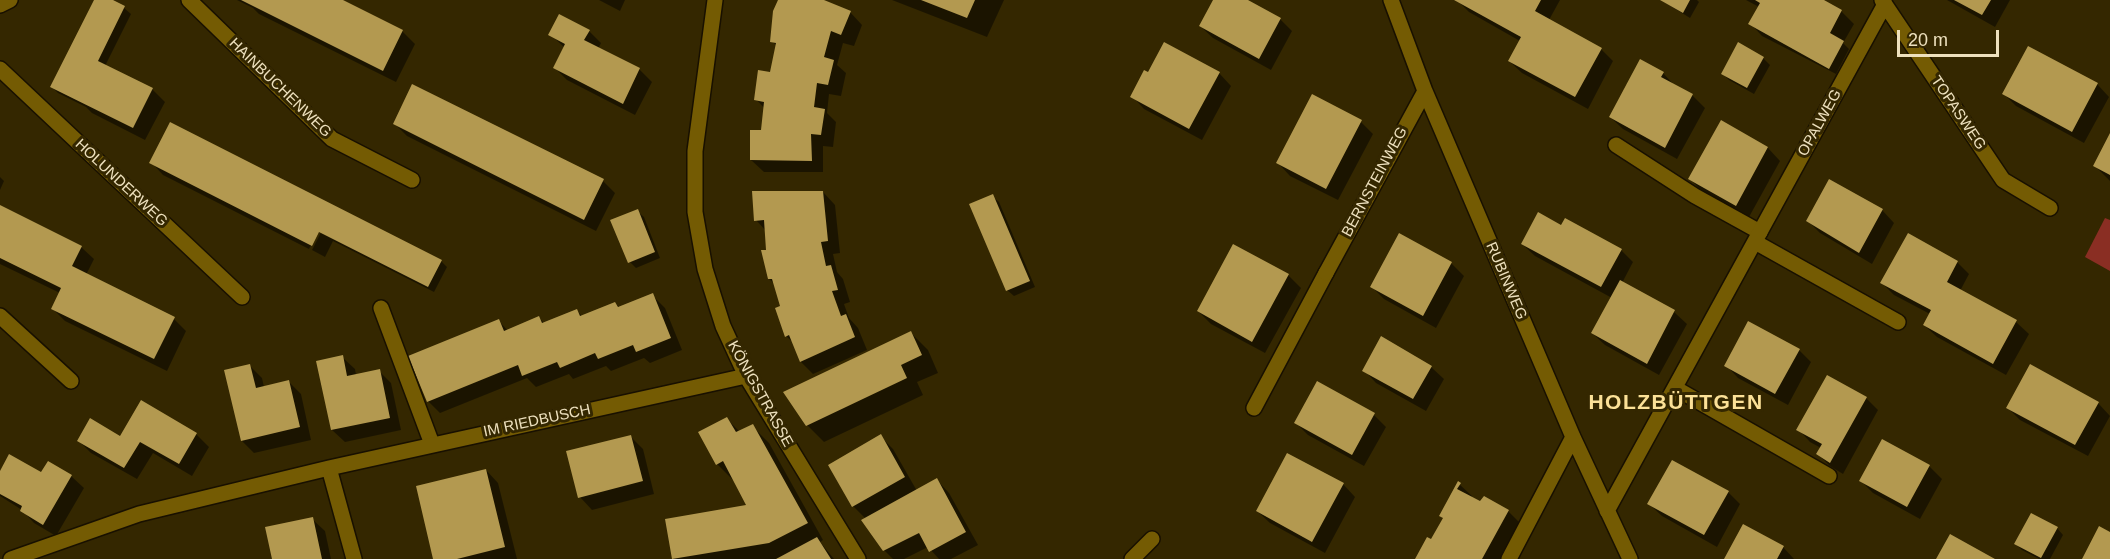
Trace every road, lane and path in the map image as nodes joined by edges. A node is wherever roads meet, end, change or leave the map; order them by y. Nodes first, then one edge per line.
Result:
1 (10, 0) edge
2 (189, 0) edge
3 (715, 0) edge
4 (1391, 0) edge
5 (1883, 2) edge
6 (0, 4) edge
7 (0, 69) edge
8 (1425, 91) junction
9 (1616, 145) dead end
10 (412, 180) dead end
11 (2050, 208) dead end
12 (1757, 237) junction
13 (242, 297) dead end
14 (381, 308) dead end
15 (0, 316) edge
16 (1898, 322) dead end
17 (746, 376) junction
18 (71, 381) dead end
19 (1675, 388) junction
20 (1254, 408) dead end
21 (1573, 437) junction
22 (432, 444) junction
23 (329, 468) junction
24 (1829, 476) dead end
25 (1607, 511) junction
26 (1152, 539) dead end
27 (11, 559) edge
28 (354, 559) edge
29 (858, 559) edge
30 (1132, 559) edge
31 (1509, 559) edge
32 (1630, 559) edge

1 - 6 street
2 - 10 street, HAINBUCHENWEG
3 - 17 street, KÖNIGSTRASSE
4 - 8 street, RUBINWEG
5 - 11 street, TOPASWEG
5 - 12 street, OPALWEG
7 - 13 street, HOLUNDERWEG
8 - 20 street, BERNSTEINWEG
8 - 21 street, RUBINWEG
9 - 12 street
12 - 16 street
12 - 19 street, OPALWEG
14 - 22 street
15 - 18 street
17 - 22 street, IM RIEDBUSCH
17 - 29 street, KÖNIGSTRASSE
19 - 24 street
19 - 25 street, OPALWEG
21 - 25 street, RUBINWEG
21 - 31 street
22 - 23 street, IM RIEDBUSCH
23 - 27 street, IM RIEDBUSCH
23 - 28 street
25 - 32 street, RUBINWEG
26 - 30 street

